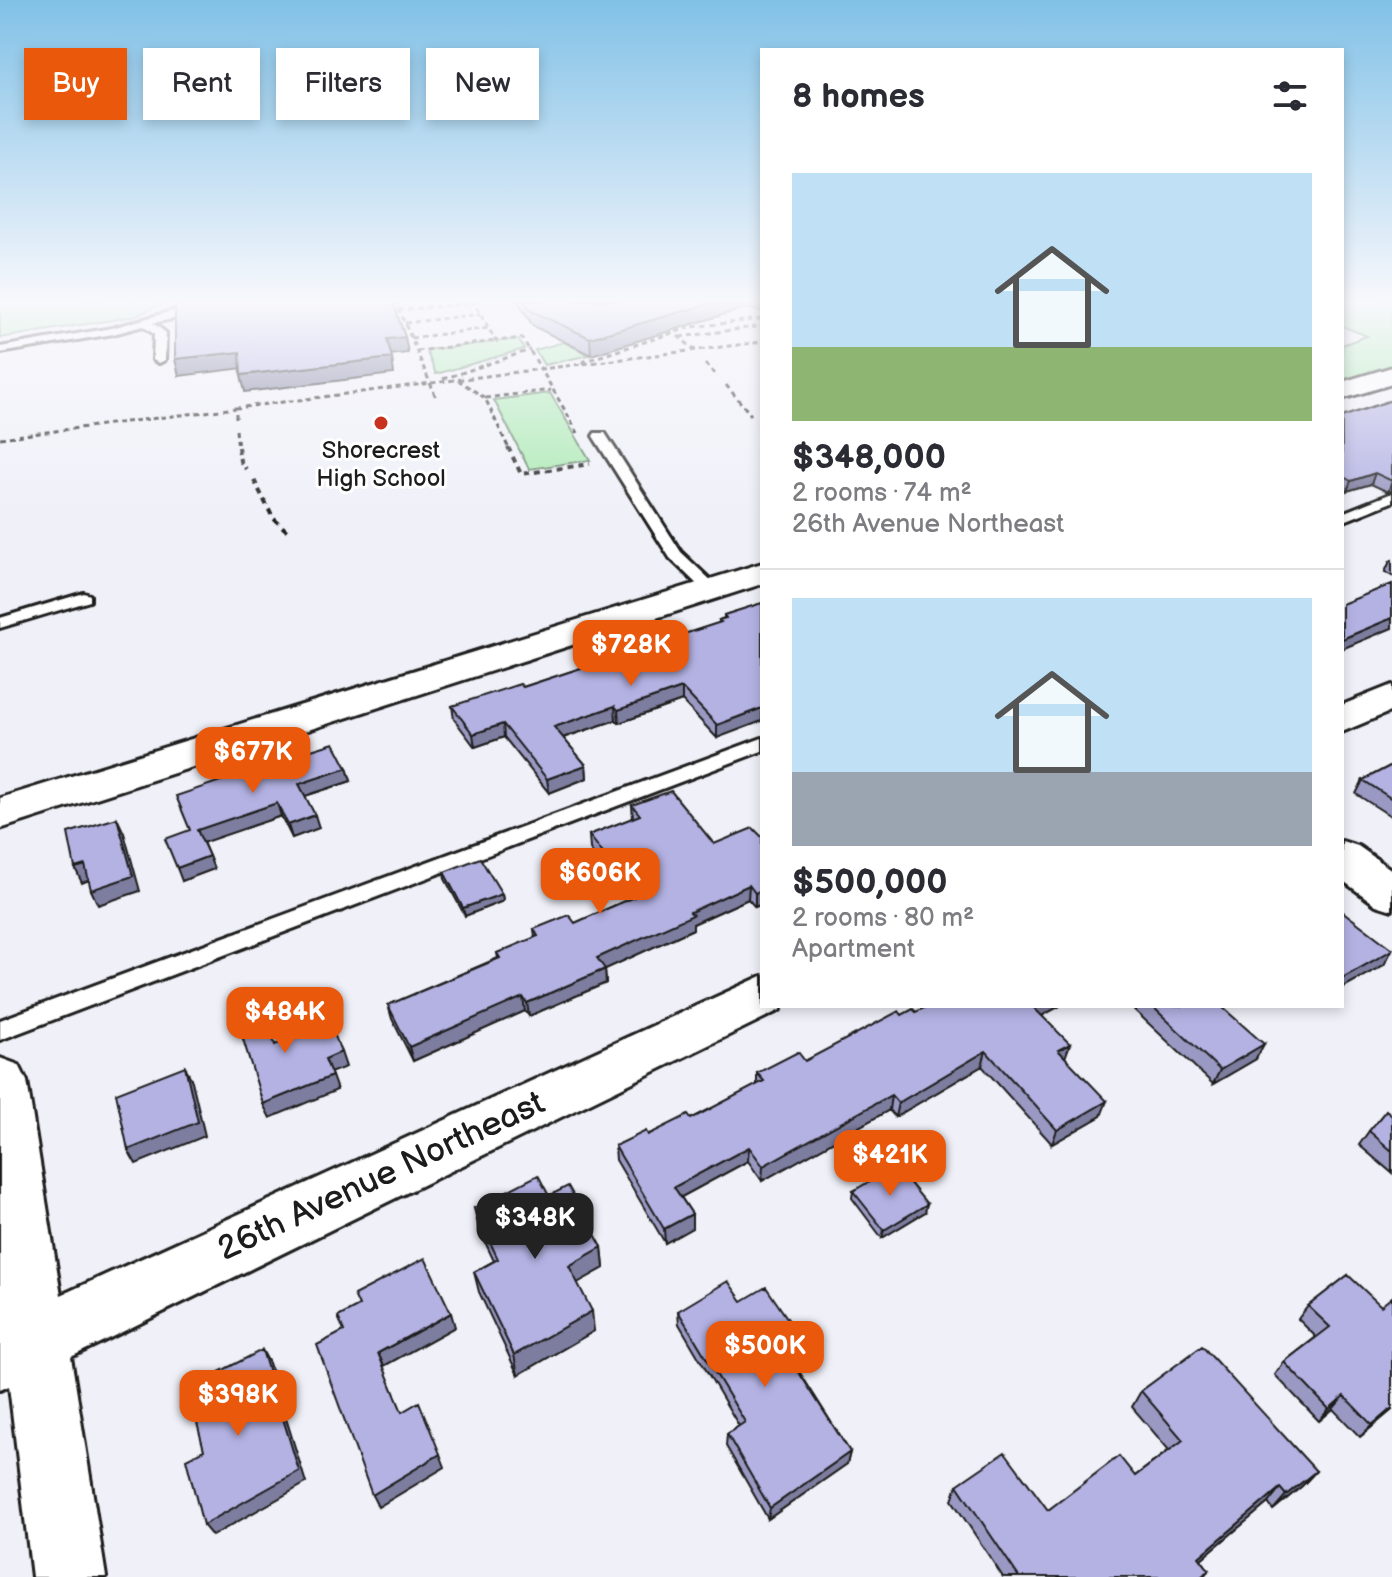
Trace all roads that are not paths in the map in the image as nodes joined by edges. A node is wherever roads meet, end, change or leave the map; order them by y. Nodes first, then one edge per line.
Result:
1 (1392, 375) edge
2 (1344, 390) edge
3 (600, 436) dead end
4 (1392, 497) edge
5 (1344, 517) edge
6 (760, 574) edge
7 (711, 589) junction
8 (84, 598) dead end
9 (0, 623) edge
10 (1392, 696) edge
11 (1344, 719) edge
12 (760, 745) edge
13 (0, 814) edge
14 (1344, 858) edge
15 (1392, 893) edge
16 (760, 997) edge
17 (0, 1030) edge
18 (0, 1081) edge
19 (18, 1348) edge
20 (69, 1577) edge

1 - 2 street
3 - 7 lane
4 - 5 lane
6 - 7 street
7 - 13 street
8 - 9 lane
10 - 11 street
12 - 17 lane
14 - 15 street
16 - 19 street, 26th Avenue Northeast
18 - 19 street
19 - 20 street

